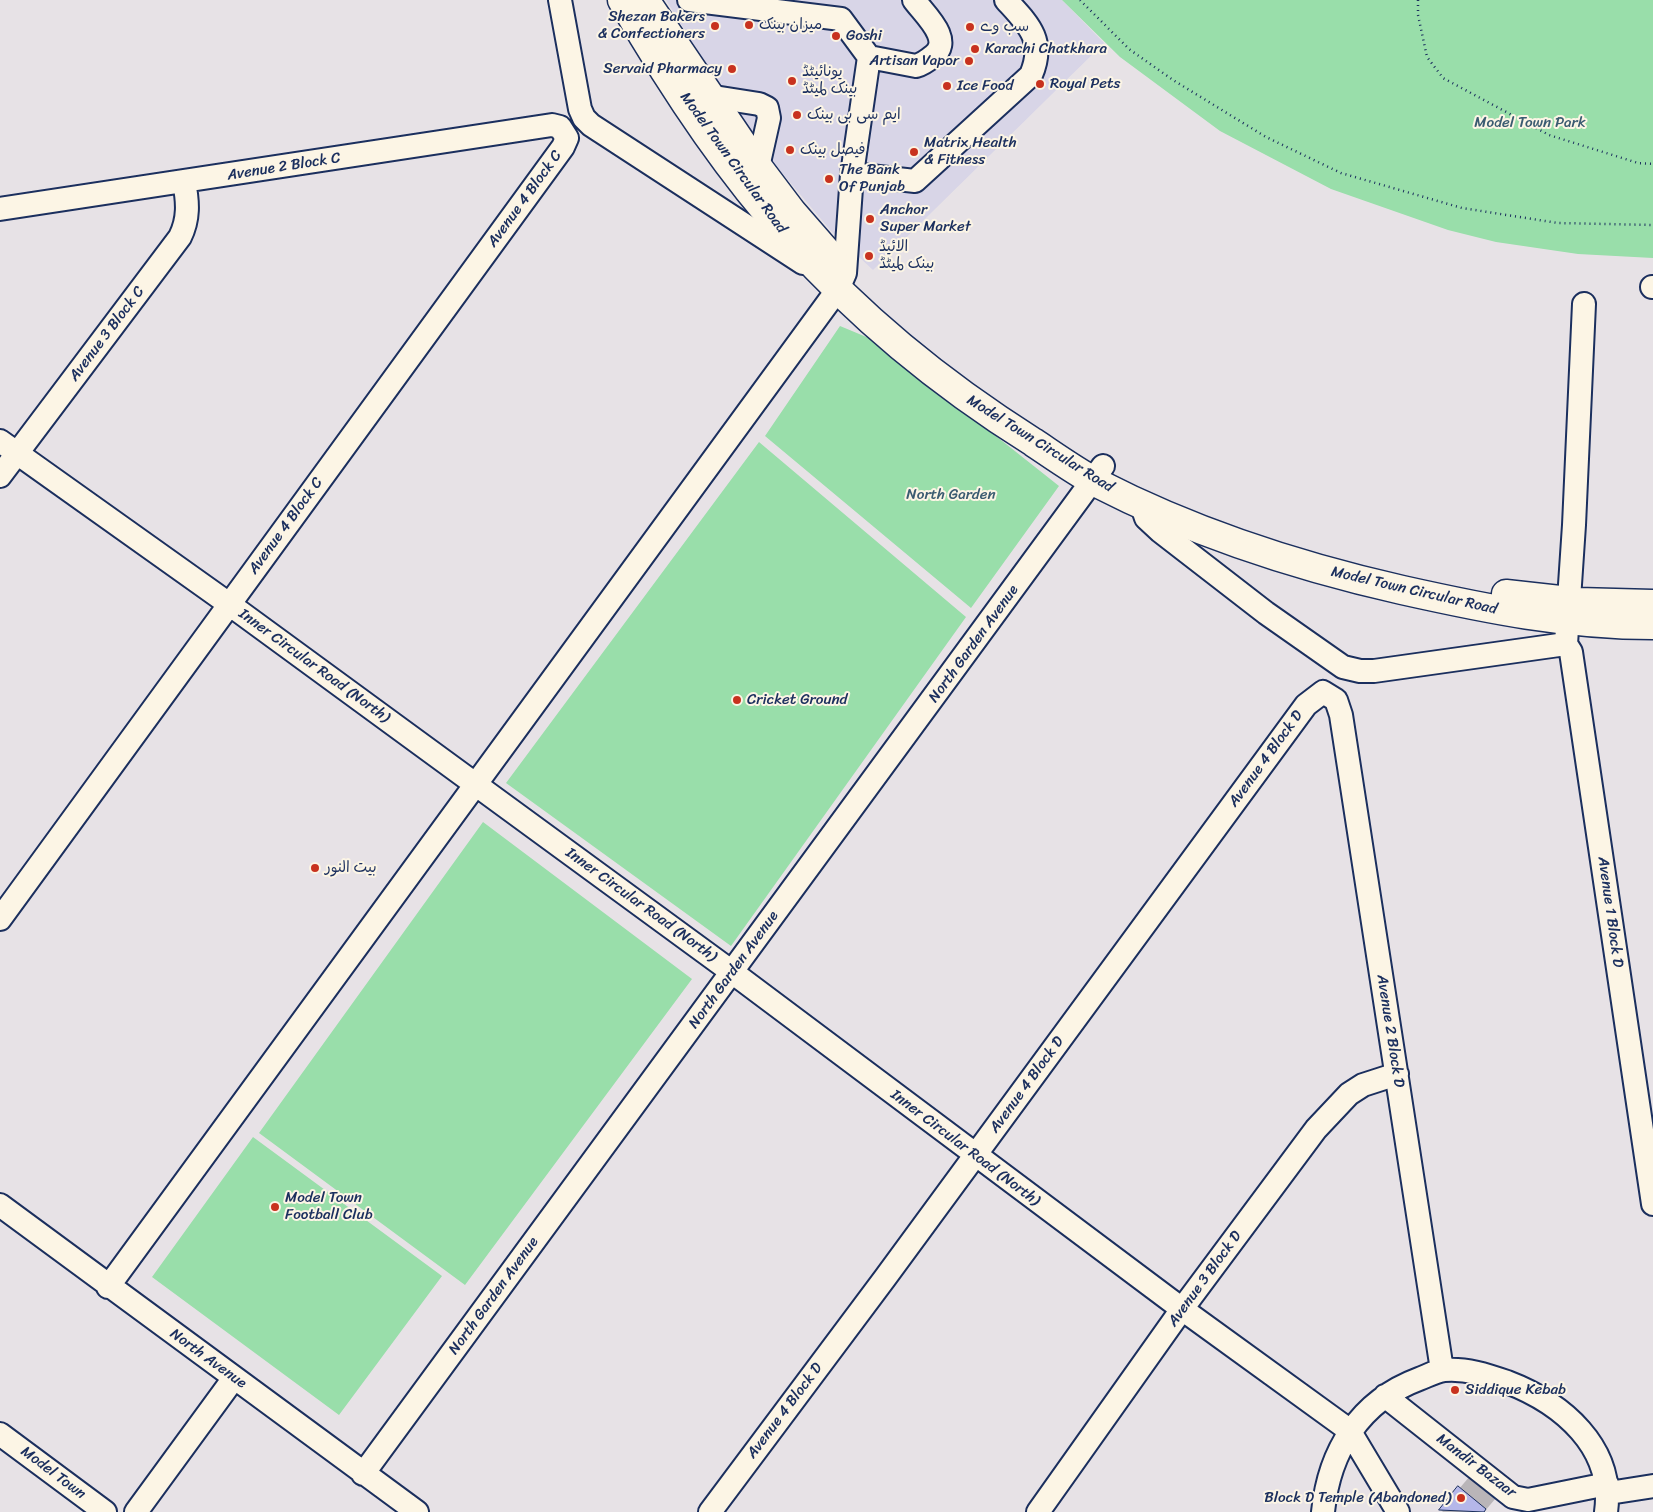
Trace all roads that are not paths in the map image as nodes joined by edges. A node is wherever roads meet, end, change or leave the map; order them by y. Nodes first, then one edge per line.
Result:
1 (560, 0) edge
2 (690, 0) edge
3 (914, 0) edge
4 (1006, 0) edge
5 (734, 3) edge
6 (642, 4) edge
7 (842, 9) edge
8 (869, 57) junction
9 (708, 96) junction
10 (584, 118) junction
11 (565, 132) junction
12 (758, 167) junction
13 (852, 174) junction
14 (184, 182) junction
15 (0, 209) edge
16 (842, 281) junction
17 (1584, 304) dead end
18 (8, 447) edge
19 (1099, 474) junction
20 (0, 476) edge
21 (1146, 506) junction
22 (229, 604) junction
23 (1653, 604) edge
24 (1568, 622) junction
25 (1653, 625) edge
26 (1343, 667) junction
27 (1330, 694) junction
28 (476, 785) junction
29 (0, 919) edge
30 (732, 972) junction
31 (1397, 1074) junction
32 (975, 1155) junction
33 (1653, 1204) edge
34 (0, 1205) edge
35 (108, 1287) junction
36 (1182, 1309) junction
37 (1442, 1370) junction
38 (234, 1378) junction
39 (1385, 1396) junction
40 (1349, 1430) junction
41 (0, 1434) edge
42 (363, 1474) junction
43 (1653, 1486) edge
44 (1608, 1496) edge
45 (105, 1512) edge
46 (136, 1512) edge
47 (417, 1512) edge
48 (710, 1512) edge
49 (1038, 1512) edge
50 (1323, 1512) edge
51 (1398, 1512) edge

1 - 10 street
2 - 5 street
3 - 8 street
4 - 13 street
5 - 7 street
6 - 9 main road, Model Town Circular Road
6 - 16 main road, Model Town Circular Road
7 - 8 street
8 - 13 street
9 - 12 main road, Model Town Circular Road
9 - 12 street
10 - 11 street
10 - 16 street
11 - 14 street, Avenue 2 Block C
11 - 22 street, Avenue 4 Block C
12 - 16 main road, Model Town Circular Road
13 - 16 street
14 - 15 street, Avenue 2 Block C
14 - 18 street, Avenue 3 Block C
16 - 19 main road, Model Town Circular Road
16 - 28 street
17 - 24 street, Avenue 1 Block D
18 - 20 street, Avenue 3 Block C
18 - 22 street, Inner Circular Road (North)
19 - 21 main road, Model Town Circular Road
19 - 24 main road, Model Town Circular Road
19 - 30 street, North Garden Avenue
21 - 24 main road, Model Town Circular Road
21 - 26 street
22 - 28 street, Inner Circular Road (North)
22 - 29 street, Avenue 4 Block C
23 - 24 main road, Model Town Circular Road
24 - 25 main road, Model Town Circular Road
24 - 26 street
24 - 33 street, Avenue 1 Block D
26 - 27 street
27 - 31 street, Avenue 2 Block D
27 - 32 street, Avenue 4 Block D
28 - 30 street, Inner Circular Road (North)
28 - 35 street
30 - 32 street, Inner Circular Road (North)
30 - 42 street, North Garden Avenue
31 - 36 street, Avenue 3 Block D
31 - 37 street, Avenue 2 Block D
32 - 36 street, Inner Circular Road (North)
32 - 48 street, Avenue 4 Block D
34 - 35 street, North Avenue
35 - 38 street, North Avenue
36 - 40 street, Inner Circular Road (North)
36 - 49 street, Avenue 3 Block D
37 - 39 street
37 - 44 street
38 - 42 street, North Avenue
38 - 46 street
39 - 40 street
39 - 44 street, Mandir Bazaar
40 - 50 street
40 - 51 street
41 - 45 street, Model Town
42 - 47 street, North Avenue
43 - 44 street

